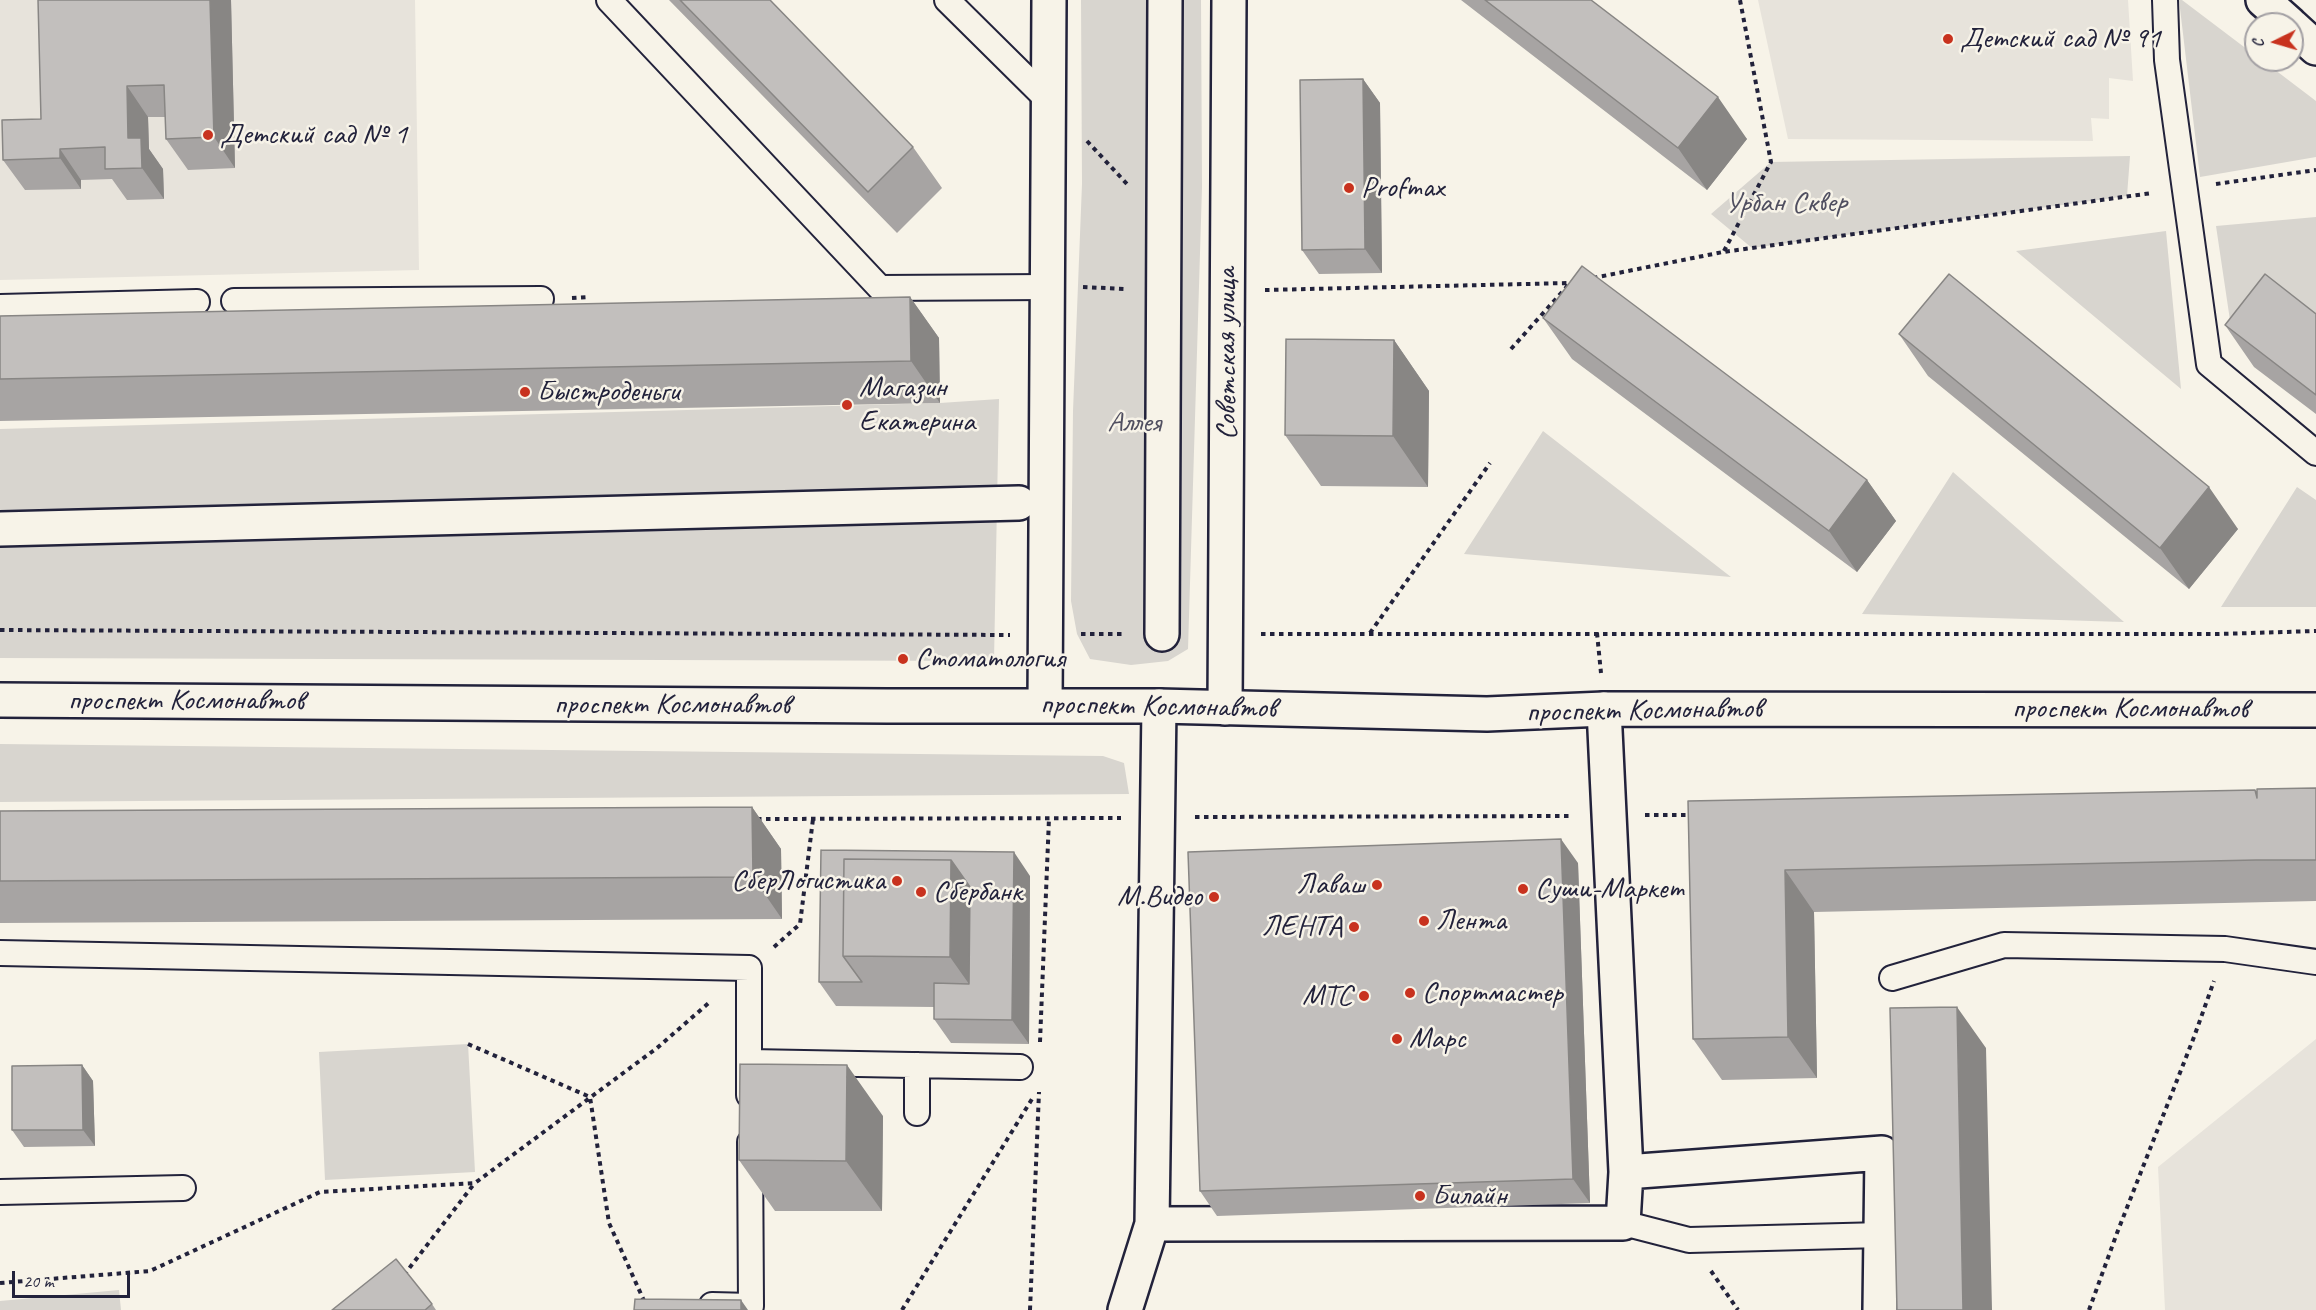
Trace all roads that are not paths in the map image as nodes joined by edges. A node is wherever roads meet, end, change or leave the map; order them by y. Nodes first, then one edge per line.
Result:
1 (609, 0) edge
2 (947, 0) edge
3 (1049, 0) edge
4 (1164, 0) edge
5 (1229, 0) edge
6 (2165, 0) edge
7 (2263, 0) edge
8 (2276, 12) edge
9 (2304, 37) edge
10 (2316, 48) edge
11 (1047, 99) junction
12 (1048, 286) junction
13 (541, 299) dead end
14 (234, 301) dead end
15 (197, 302) dead end
16 (0, 307) edge
17 (2316, 453) edge
18 (1019, 503) dead end
19 (0, 529) edge
20 (1162, 634) road end
21 (0, 700) edge
22 (1045, 705) junction
23 (1159, 706) junction
24 (1225, 708) junction
25 (1604, 709) junction
26 (2316, 710) edge
27 (0, 953) edge
28 (2316, 962) edge
29 (1892, 978) dead end
30 (750, 1062) junction
31 (917, 1065) junction
32 (1020, 1067) dead end
33 (917, 1113) dead end
34 (1626, 1172) junction
35 (183, 1188) dead end
36 (0, 1192) edge
37 (1623, 1223) junction
38 (1152, 1224) junction
39 (1882, 1235) junction
40 (692, 1305) edge
41 (1125, 1310) edge
42 (1880, 1310) edge

1 - 12 lane
2 - 11 lane
3 - 11 street
4 - 20 street
5 - 24 street, Советская улица
6 - 17 lane
7 - 8 street
9 - 10 street
11 - 12 street
12 - 22 street
13 - 14 lane
15 - 16 lane
18 - 19 street
21 - 22 street, проспект Космонавтов
22 - 23 street, проспект Космонавтов
23 - 24 street, проспект Космонавтов
23 - 38 street
24 - 25 street, проспект Космонавтов
25 - 26 street, проспект Космонавтов
25 - 34 street
27 - 30 lane
28 - 29 lane
30 - 31 lane
30 - 40 lane
31 - 32 lane
31 - 33 lane
34 - 37 street
34 - 39 street
35 - 36 lane
37 - 38 street
37 - 39 lane
38 - 41 street
39 - 42 street

